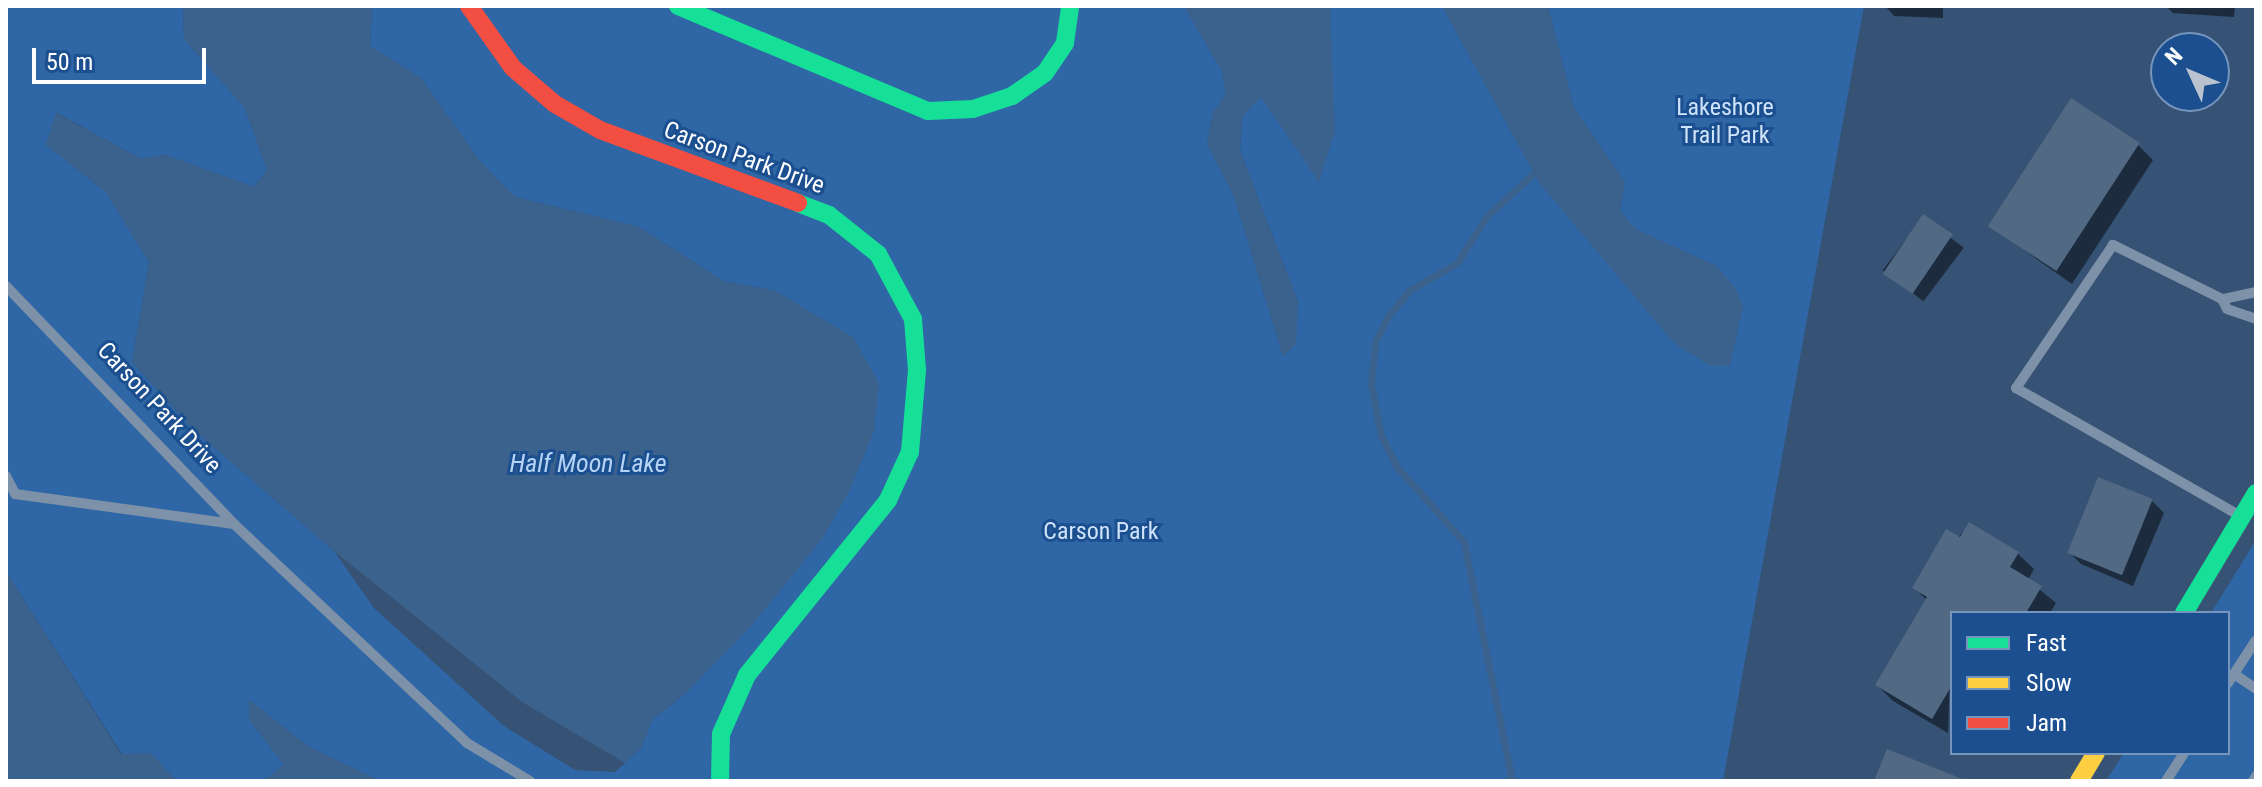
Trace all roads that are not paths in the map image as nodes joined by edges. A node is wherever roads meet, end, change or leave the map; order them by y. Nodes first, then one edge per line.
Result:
1 (469, 6) edge
2 (678, 6) edge
3 (1070, 6) edge
4 (6, 286) edge
5 (2256, 292) edge
6 (2222, 299) junction
7 (2256, 319) edge
8 (6, 476) edge
9 (2256, 493) edge
10 (2243, 518) junction
11 (234, 524) junction
12 (2185, 611) edge
13 (2256, 640) edge
14 (2231, 679) edge
15 (2256, 689) edge
16 (2095, 755) edge
17 (2183, 755) edge
18 (530, 781) edge
19 (720, 781) edge
20 (2079, 781) edge
21 (2166, 781) edge

1 - 19 street, Carson Park Drive
2 - 3 street
4 - 11 lane, Carson Park Drive
5 - 6 lane
6 - 7 lane
6 - 10 lane
8 - 11 lane
9 - 10 street
10 - 12 street
11 - 18 lane, Carson Park Drive
13 - 14 lane
14 - 15 lane
16 - 20 street
17 - 21 lane

